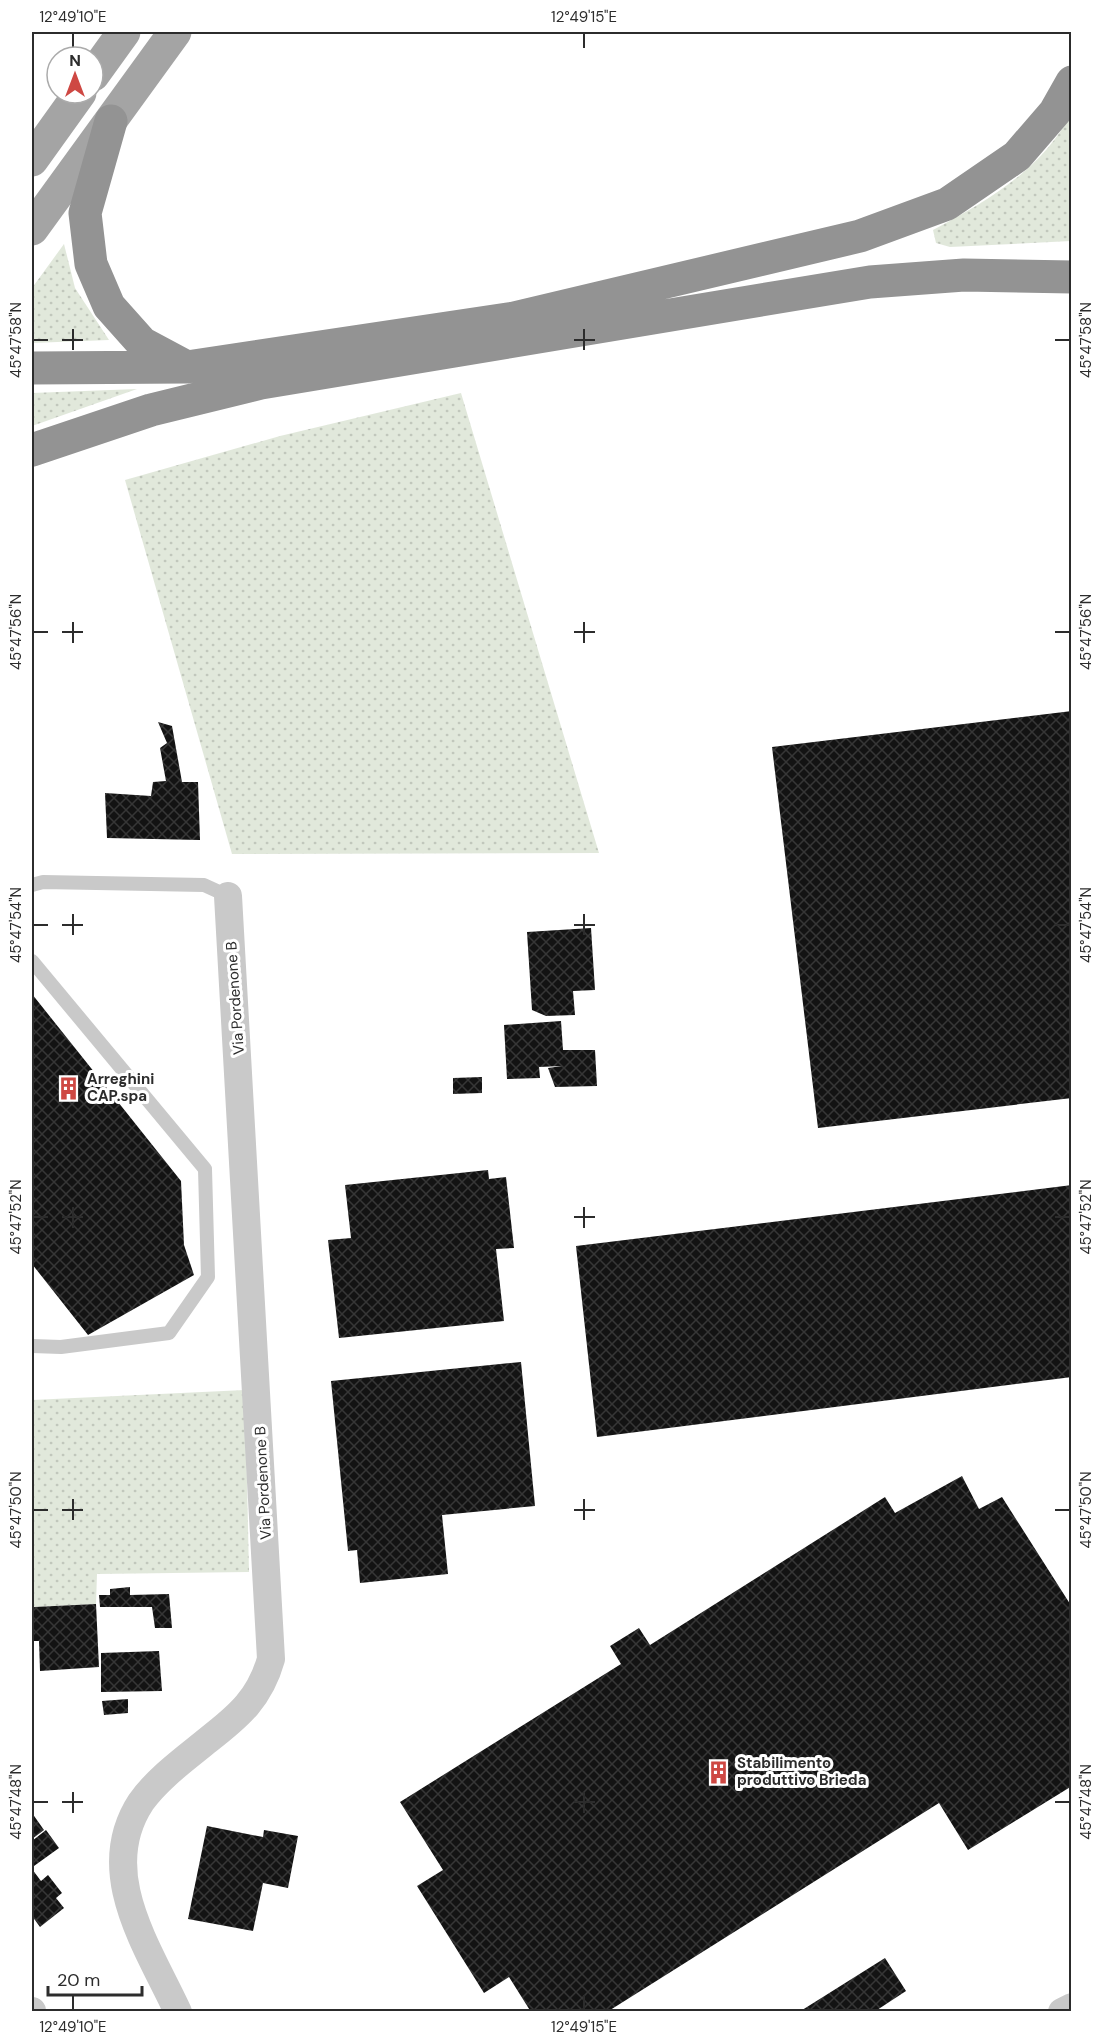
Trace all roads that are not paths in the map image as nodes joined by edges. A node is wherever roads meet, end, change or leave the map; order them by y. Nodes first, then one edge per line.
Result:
1 (124, 32) edge
2 (175, 32) edge
3 (105, 58) edge
4 (1071, 82) edge
5 (71, 105) edge
6 (111, 121) junction
7 (32, 160) edge
8 (32, 229) edge
9 (1071, 277) edge
10 (187, 367) junction
11 (32, 368) edge
12 (32, 450) edge
13 (32, 885) edge
14 (228, 896) joint
15 (32, 960) edge
16 (32, 1346) edge
17 (1071, 2007) edge
18 (174, 2009) edge
19 (1062, 2012) edge

1 - 3 main road
2 - 6 main road
4 - 10 highway
5 - 7 main road
6 - 8 main road
6 - 10 highway
9 - 12 highway
10 - 11 highway
13 - 14 lane
14 - 18 street, Via Pordenone B
15 - 16 lane
17 - 19 street

